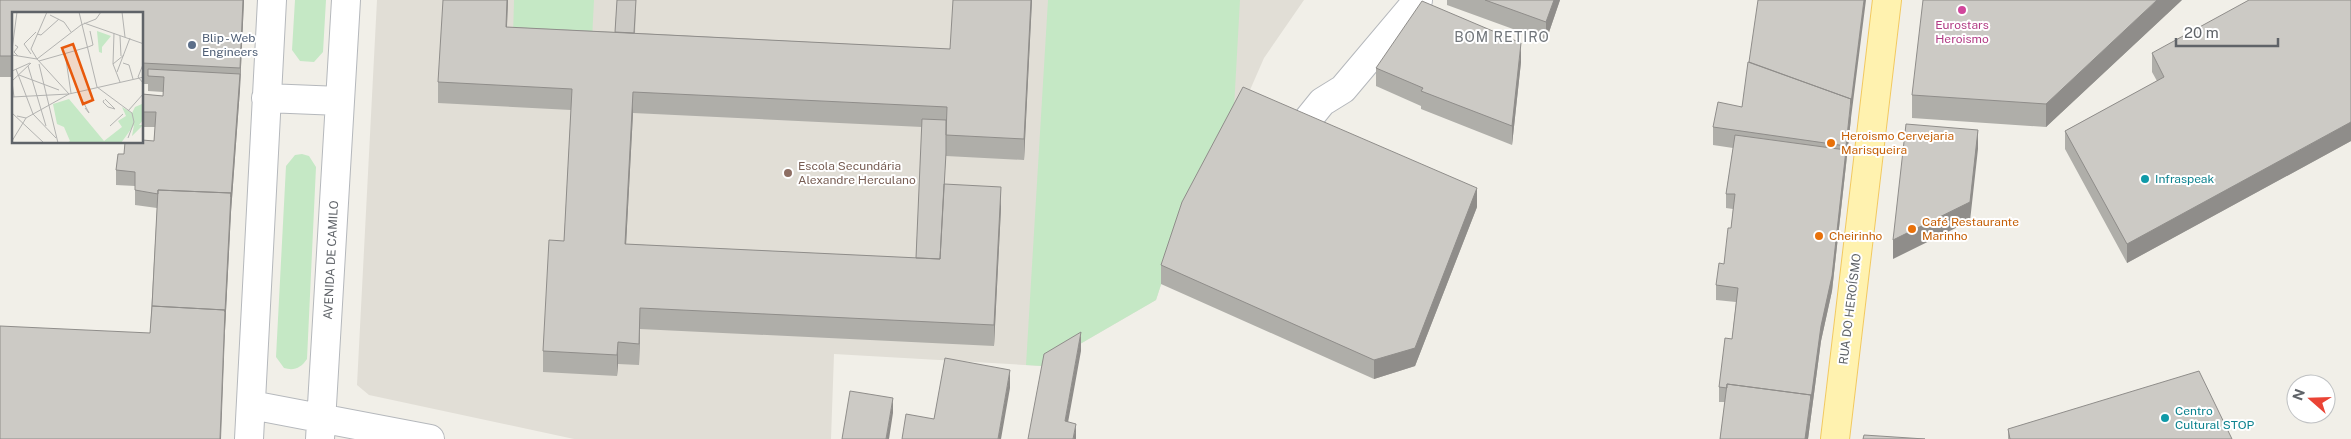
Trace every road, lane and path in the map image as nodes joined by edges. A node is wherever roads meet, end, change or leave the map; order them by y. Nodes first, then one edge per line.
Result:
1 (272, 0) edge
2 (346, 0) edge
3 (1418, 0) edge
4 (1886, 0) edge
5 (266, 98) junction
6 (340, 101) junction
7 (1301, 128) edge
8 (251, 406) junction
9 (321, 429) edge
10 (249, 439) edge
11 (430, 439) edge
12 (1835, 439) edge

1 - 5 street
2 - 6 street, AVENIDA DE CAMILO
3 - 7 street
4 - 12 main road, RUA DO HEROÍSMO
5 - 6 street
5 - 8 street
6 - 9 street, AVENIDA DE CAMILO
8 - 9 street
8 - 10 street
9 - 11 street

